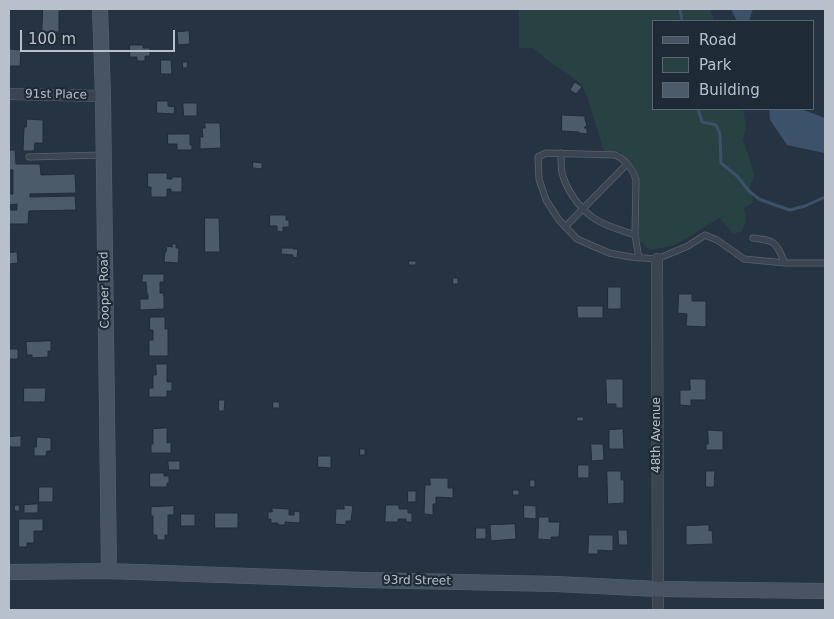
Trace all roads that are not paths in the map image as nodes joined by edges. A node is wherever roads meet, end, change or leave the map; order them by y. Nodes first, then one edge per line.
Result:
1 (100, 9) edge
2 (9, 94) edge
3 (102, 96) junction
4 (561, 153) junction
5 (103, 156) junction
6 (29, 157) dead end
7 (627, 164) junction
8 (583, 209) junction
9 (565, 227) junction
10 (635, 235) junction
11 (753, 238) dead end
12 (639, 258) junction
13 (658, 259) junction
14 (785, 263) junction
15 (825, 263) edge
16 (109, 571) junction
17 (9, 572) edge
18 (658, 590) junction
19 (825, 590) edge
20 (658, 610) edge

1 - 3 street, Cooper Road
2 - 3 street, 91st Place
3 - 5 street, Cooper Road
4 - 7 lane
4 - 8 lane
4 - 9 lane
5 - 6 lane
5 - 16 street, Cooper Road
7 - 8 lane
7 - 10 lane
8 - 9 lane
8 - 10 lane
9 - 12 lane
10 - 12 lane
11 - 14 lane
12 - 13 lane
13 - 14 lane
13 - 18 street, 48th Avenue
14 - 15 lane
16 - 17 street, 93rd Street
16 - 18 street, 93rd Street
18 - 19 street, 93rd Street
18 - 20 street, 48th Avenue

